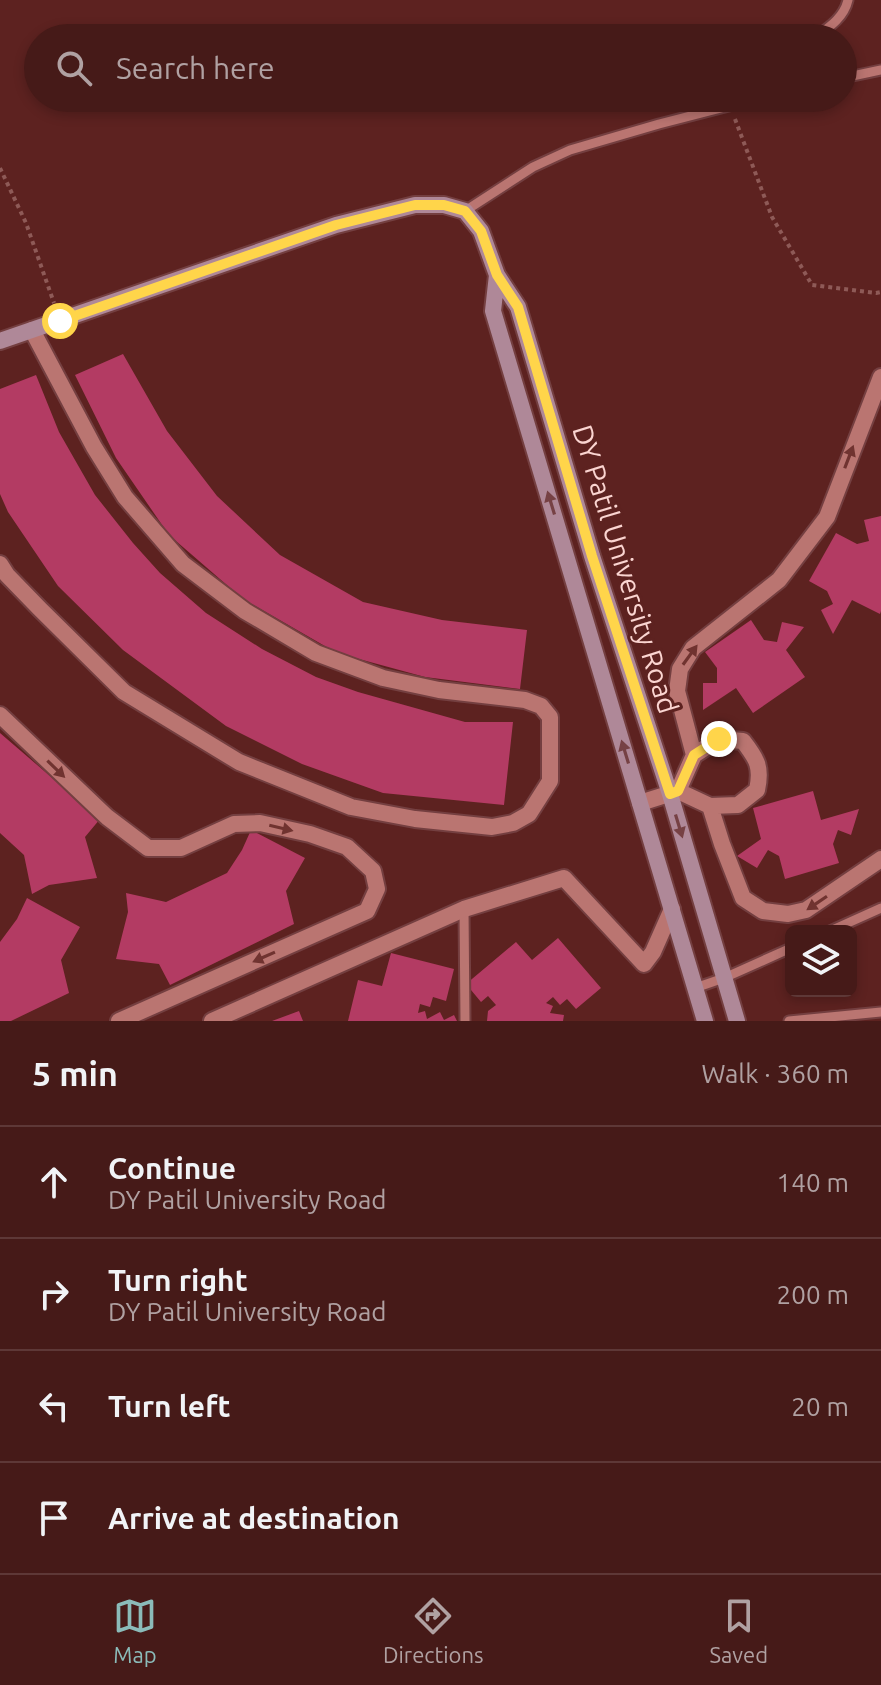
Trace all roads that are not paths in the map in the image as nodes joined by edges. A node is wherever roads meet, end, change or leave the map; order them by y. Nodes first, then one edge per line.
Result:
1 (848, 0) edge
2 (834, 24) edge
3 (881, 70) edge
4 (857, 75) edge
5 (708, 112) edge
6 (465, 211) junction
7 (497, 275) junction
8 (32, 330) junction
9 (0, 341) edge
10 (881, 377) edge
11 (0, 564) edge
12 (0, 715) edge
13 (694, 755) junction
14 (674, 793) junction
15 (640, 803) junction
16 (710, 806) junction
17 (881, 859) edge
18 (881, 908) edge
19 (464, 909) junction
20 (672, 909) junction
21 (843, 925) edge
22 (785, 951) edge
23 (724, 978) junction
24 (695, 988) junction
25 (881, 1012) edge
26 (119, 1021) edge
27 (212, 1021) edge
28 (465, 1021) edge
29 (705, 1021) edge
30 (737, 1021) edge
31 (789, 1021) edge

1 - 2 lane
3 - 4 lane
5 - 6 lane
6 - 7 street, DY Patil University Road
6 - 8 street
7 - 14 street, DY Patil University Road
15 -> 7 street, DY Patil University Road
8 - 9 street
8 - 11 street
13 -> 10 street
12 -> 26 street
13 - 14 street
13 - 16 street
14 - 15 street
14 - 16 street
14 -> 23 street, DY Patil University Road
15 - 20 street, DY Patil University Road
17 -> 16 street
18 - 21 lane
19 - 20 street
19 - 27 street
19 - 28 lane
20 - 24 street, DY Patil University Road
22 - 23 lane
23 - 24 lane
23 - 30 street, DY Patil University Road
24 - 29 street, DY Patil University Road
25 - 31 lane

